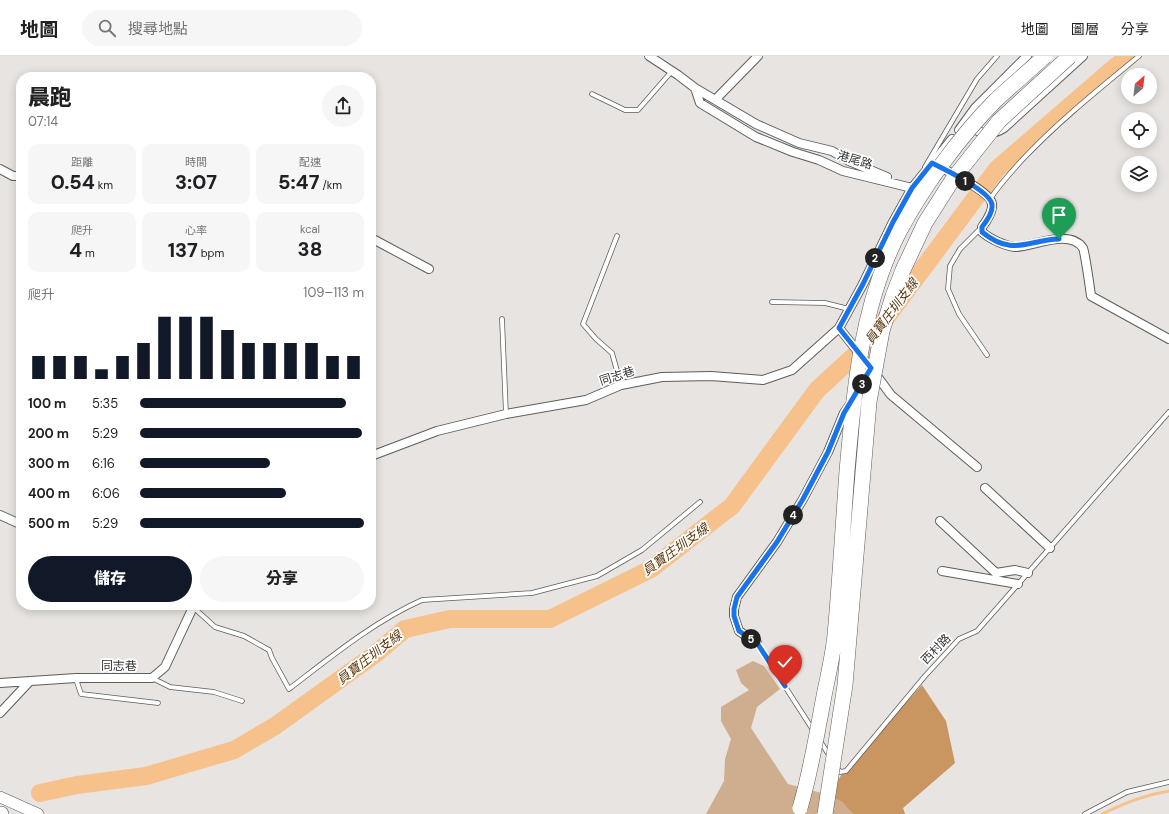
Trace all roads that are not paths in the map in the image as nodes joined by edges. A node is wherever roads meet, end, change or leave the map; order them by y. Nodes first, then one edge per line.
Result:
1 (649, 56) edge
2 (758, 56) edge
3 (997, 56) edge
4 (1027, 56) edge
5 (1045, 56) edge
6 (1070, 56) edge
7 (1082, 56) edge
8 (1139, 56) edge
9 (672, 71) junction
10 (695, 88) junction
11 (592, 94) dead end
12 (715, 100) junction
13 (964, 124) junction
14 (932, 163) junction
15 (0, 169) edge
16 (16, 176) edge
17 (912, 188) junction
18 (989, 198) junction
19 (982, 227) junction
20 (617, 236) dead end
21 (376, 241) edge
22 (429, 269) dead end
23 (772, 302) dead end
24 (849, 309) junction
25 (502, 319) dead end
26 (839, 328) junction
27 (1169, 339) edge
28 (987, 355) dead end
29 (871, 368) junction
30 (621, 385) junction
31 (1169, 412) edge
32 (506, 414) junction
33 (376, 454) edge
34 (977, 467) dead end
35 (985, 488) dead end
36 (700, 502) dead end
37 (0, 515) edge
38 (940, 521) dead end
39 (16, 522) edge
40 (1050, 548) junction
41 (942, 572) dead end
42 (1028, 573) junction
43 (1018, 584) junction
44 (191, 610) edge
45 (197, 610) edge
46 (757, 643) joint
47 (76, 678) junction
48 (152, 678) junction
49 (30, 680) junction
50 (0, 683) edge
51 (242, 702) dead end
52 (158, 703) dead end
53 (0, 713) edge
54 (1169, 782) edge
55 (0, 797) edge
56 (798, 812) edge
57 (38, 814) edge
58 (825, 814) edge
59 (1085, 814) edge

1 - 9 street, 港尾路
2 - 12 street
3 - 17 lane
4 - 13 street
5 - 56 highway, bridge
6 - 58 highway, bridge
7 - 13 street
8 - 18 lane
9 - 10 street, 港尾路
9 - 11 lane
10 - 12 street
10 - 17 street, 港尾路
12 - 17 street
13 - 14 street
14 - 17 street
14 - 18 street
15 - 16 street
17 - 24 street, 同志巷
18 - 19 street
19 - 27 street
19 - 28 lane
20 - 30 lane
21 - 22 street
23 - 24 lane
24 - 26 street, 同志巷
25 - 32 lane
26 - 29 street
26 - 30 street, 同志巷
29 - 34 street
29 - 46 street
30 - 32 street, 同志巷
31 - 40 lane, 西村路
32 - 33 street, 同志巷
35 - 40 street
36 - 45 lane
37 - 39 street
38 - 42 street
40 - 42 lane, 西村路
41 - 43 street
42 - 43 lane, 西村路
43 - 46 lane, 西村路
44 - 48 street, 同志巷
47 - 48 street, 同志巷
47 - 49 street, 同志巷
47 - 52 lane
48 - 51 lane
49 - 50 street, 同志巷
49 - 53 street
54 - 59 lane
55 - 57 street

